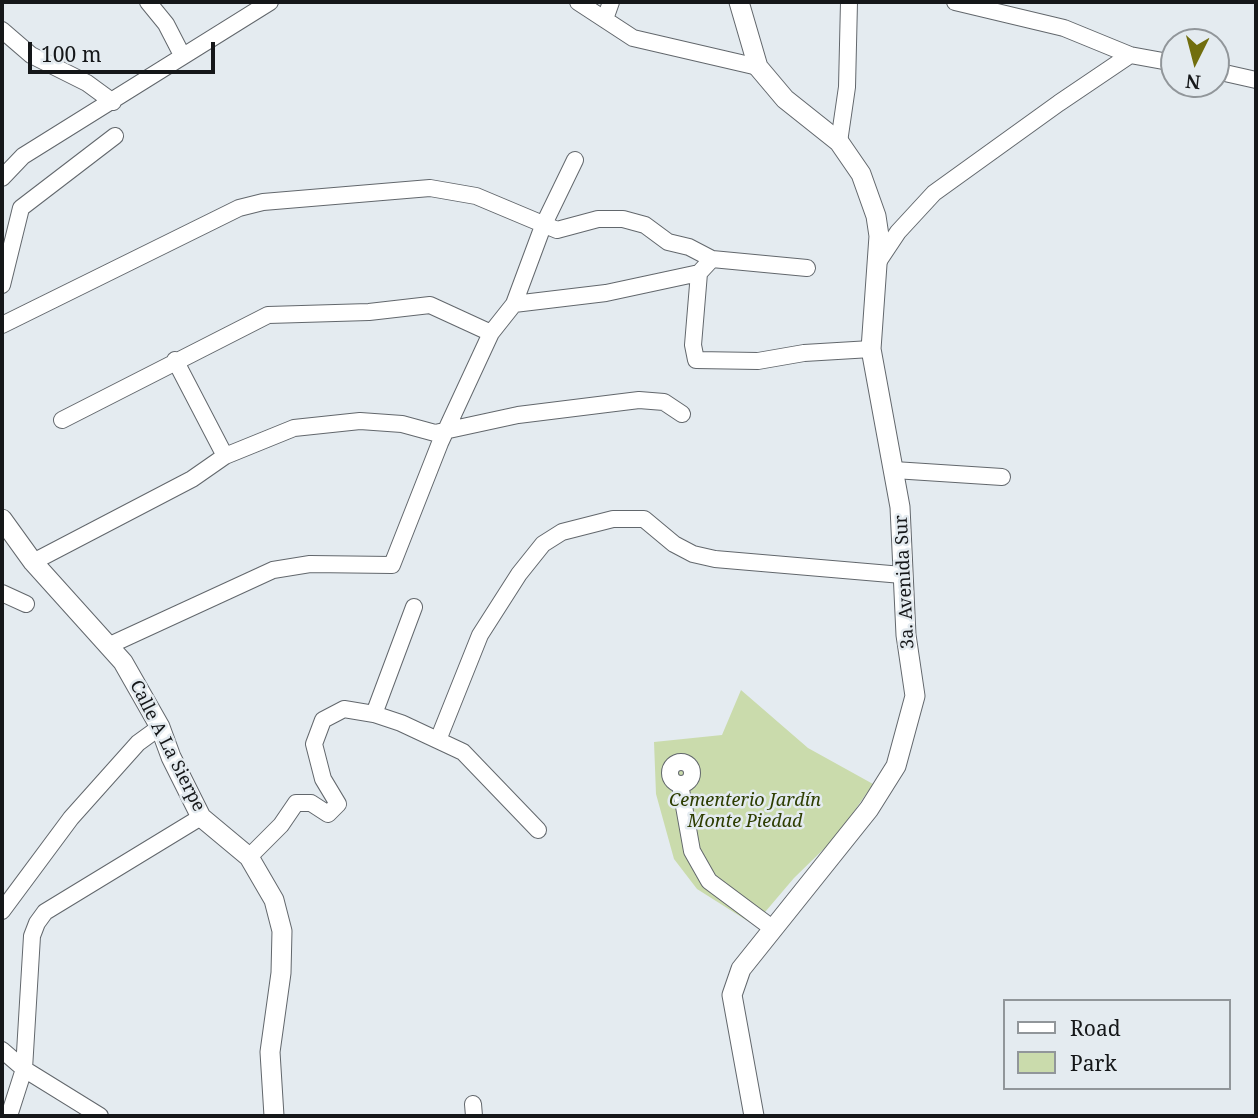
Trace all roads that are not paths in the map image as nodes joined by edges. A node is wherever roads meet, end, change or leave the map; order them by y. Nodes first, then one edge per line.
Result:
1 (148, 2) edge
2 (270, 2) edge
3 (578, 2) edge
4 (611, 2) edge
5 (739, 2) edge
6 (849, 2) edge
7 (955, 2) edge
8 (605, 19) junction
9 (2, 30) edge
10 (182, 55) junction
11 (1130, 55) junction
12 (1160, 60) edge
13 (758, 67) junction
14 (1230, 74) edge
15 (1256, 80) edge
16 (113, 102) junction
17 (116, 136) dead end
18 (839, 142) junction
19 (575, 160) dead end
20 (2, 178) edge
21 (543, 226) junction
22 (712, 259) junction
23 (878, 262) junction
24 (807, 268) dead end
25 (699, 273) junction
26 (2, 285) edge
27 (514, 304) junction
28 (2, 325) edge
29 (491, 332) junction
30 (872, 349) junction
31 (175, 360) junction
32 (682, 414) dead end
33 (62, 420) dead end
34 (447, 431) junction
35 (225, 456) junction
36 (894, 470) junction
37 (1002, 477) dead end
38 (2, 519) edge
39 (33, 562) junction
40 (902, 575) junction
41 (2, 593) edge
42 (26, 604) dead end
43 (414, 607) dead end
44 (110, 645) junction
45 (374, 713) junction
46 (160, 727) junction
47 (438, 740) junction
48 (680, 784) dead end
49 (201, 817) junction
50 (538, 830) dead end
51 (248, 857) junction
52 (2, 911) edge
53 (772, 928) junction
54 (2, 1051) edge
55 (24, 1069) junction
56 (9, 1116) edge
57 (100, 1116) edge
58 (274, 1116) edge
59 (754, 1116) edge

1 - 10 street
2 - 10 street
3 - 8 street
4 - 8 street
5 - 13 street
6 - 18 street
7 - 11 street
8 - 13 street
9 - 16 street
10 - 16 street
11 - 12 street
11 - 23 street
13 - 18 street, 3a. Avenida Sur
14 - 15 street
16 - 20 street
17 - 26 street
18 - 23 street, 3a. Avenida Sur
19 - 21 street
21 - 22 street
21 - 27 street
21 - 28 street
22 - 24 street
22 - 25 street
23 - 30 street, 3a. Avenida Sur
25 - 27 street
25 - 30 street
27 - 29 street
29 - 31 street
29 - 34 street
30 - 36 street, 3a. Avenida Sur
31 - 33 street
31 - 35 street
32 - 34 street
34 - 35 street
34 - 44 street
35 - 39 street
36 - 37 street
36 - 40 street, 3a. Avenida Sur
38 - 39 street, Calle A La Sierpe
39 - 44 street, Calle A La Sierpe
40 - 47 street
40 - 53 street, 3a. Avenida Sur
41 - 42 street
43 - 45 street
44 - 46 street, Calle A La Sierpe
45 - 47 street
45 - 51 street
46 - 49 street, Calle A La Sierpe
46 - 52 street
47 - 50 street
48 - 53 street
49 - 51 street, Calle A La Sierpe
49 - 55 street
51 - 58 street, Calle A La Sierpe
53 - 59 street, 3a. Avenida Sur
54 - 55 street
55 - 56 street
55 - 57 street

